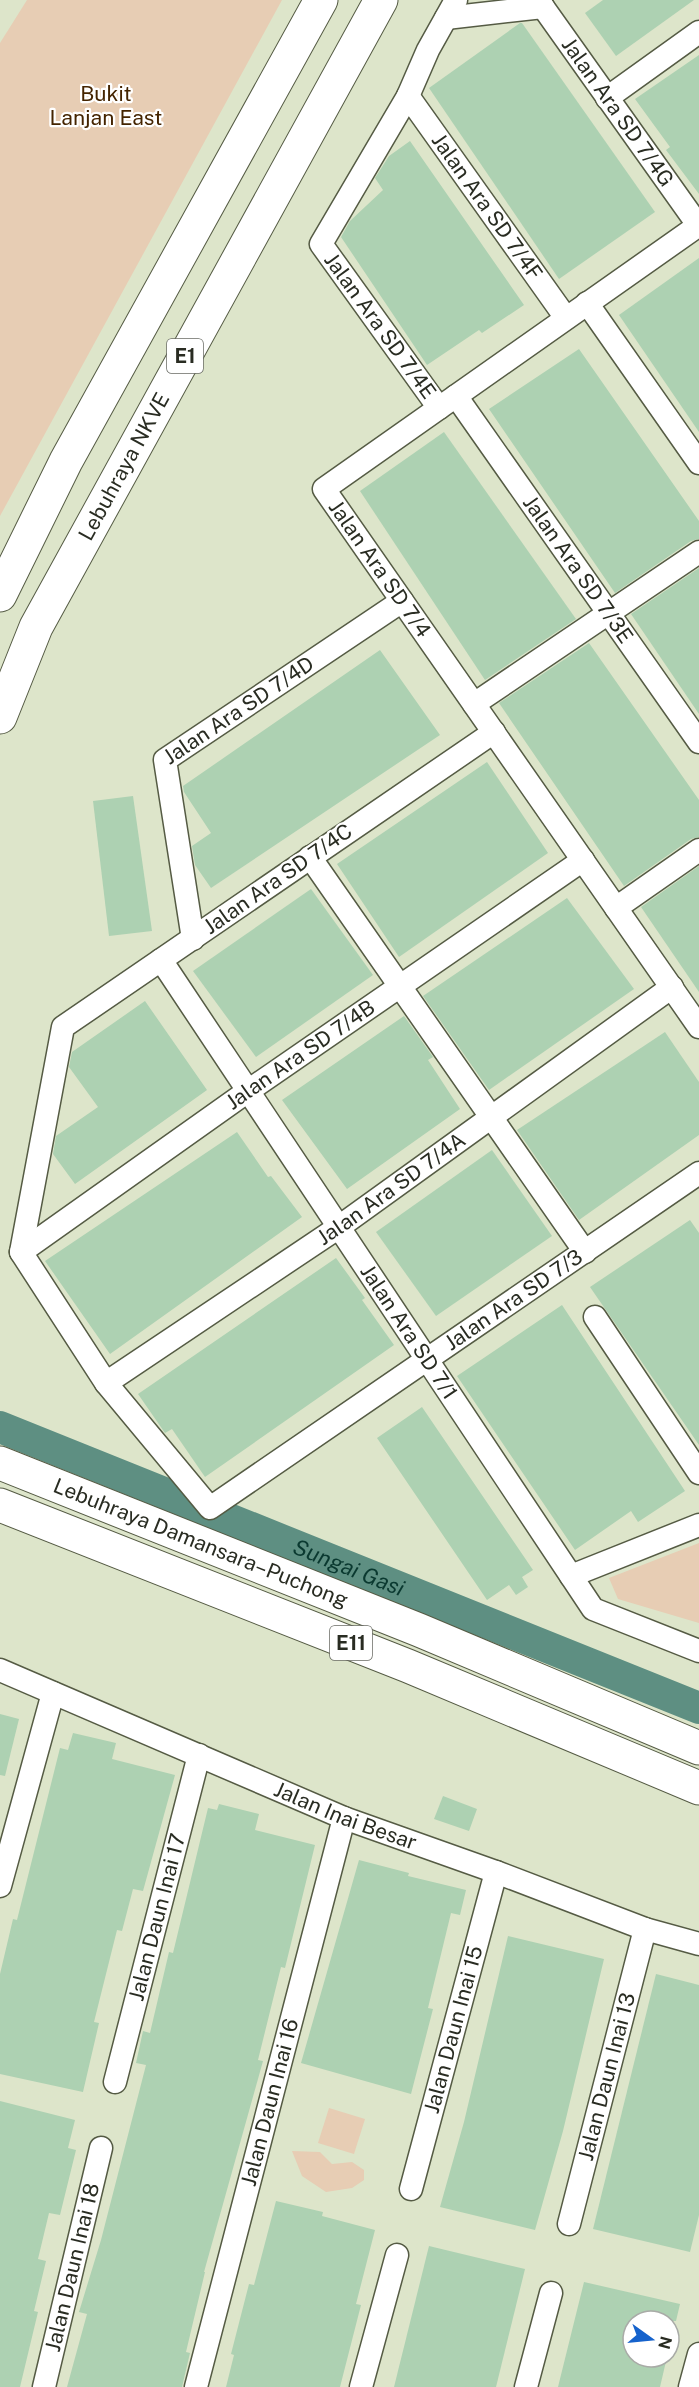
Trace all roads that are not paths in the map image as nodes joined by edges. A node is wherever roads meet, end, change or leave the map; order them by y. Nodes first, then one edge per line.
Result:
1 (321, 0) edge
2 (381, 0) edge
3 (545, 4) edge
4 (451, 9) edge
5 (699, 32) edge
6 (408, 96) junction
7 (607, 98) junction
8 (699, 225) edge
9 (587, 303) junction
10 (566, 318) junction
11 (448, 402) junction
12 (699, 463) edge
13 (699, 552) edge
14 (0, 595) edge
15 (402, 601) junction
16 (609, 613) junction
17 (474, 704) junction
18 (0, 717) edge
19 (494, 732) junction
20 (699, 742) edge
21 (699, 850) edge
22 (310, 857) junction
23 (582, 860) junction
24 (616, 908) junction
25 (193, 939) junction
26 (161, 960) junction
27 (400, 986) junction
28 (672, 987) junction
29 (699, 1027) edge
30 (248, 1091) junction
31 (491, 1117) junction
32 (699, 1173) edge
33 (339, 1227) junction
34 (21, 1252) junction
35 (585, 1252) junction
36 (595, 1317) dead end
37 (427, 1360) junction
38 (106, 1383) junction
39 (0, 1464) edge
40 (699, 1473) edge
41 (0, 1505) edge
42 (699, 1525) edge
43 (571, 1576) junction
44 (699, 1651) edge
45 (0, 1670) edge
46 (53, 1693) junction
47 (699, 1748) edge
48 (199, 1755) junction
49 (699, 1788) edge
50 (344, 1818) junction
51 (496, 1872) junction
52 (0, 1886) edge
53 (645, 1929) junction
54 (699, 1944) edge
55 (115, 2082) dead end
56 (101, 2148) dead end
57 (411, 2189) dead end
58 (569, 2224) dead end
59 (397, 2255) dead end
60 (551, 2293) dead end
61 (699, 2354) edge
62 (44, 2387) edge
63 (196, 2387) edge
64 (361, 2387) edge
65 (526, 2387) edge
66 (690, 2387) edge

1 - 14 highway, E1
2 - 18 highway, Lebuhraya NKVE / E1
3 - 4 street
3 - 7 street, Jalan Ara SD 7/4G
4 - 6 street
5 - 7 street
6 - 10 street, Jalan Ara SD 7/4F
6 - 11 street, Jalan Ara SD 7/4E
7 - 8 street, Jalan Ara SD 7/4G
8 - 9 street, Jalan Ara SD 7/4
9 - 10 street, Jalan Ara SD 7/4
9 - 12 street
10 - 11 street, Jalan Ara SD 7/4
11 - 15 street, Jalan Ara SD 7/4
11 - 16 street, Jalan Ara SD 7/3E
13 - 16 street
15 - 17 street, Jalan Ara SD 7/4
15 - 25 street, Jalan Ara SD 7/4D
16 - 17 street
16 - 20 street, Jalan Ara SD 7/3E
17 - 19 street, Jalan Ara SD 7/4
19 - 22 street, Jalan Ara SD 7/4C
19 - 23 street, Jalan Ara SD 7/4
21 - 24 street
22 - 25 street, Jalan Ara SD 7/4C
22 - 27 street
23 - 24 street, Jalan Ara SD 7/4
23 - 27 street, Jalan Ara SD 7/4B
24 - 28 street, Jalan Ara SD 7/4
25 - 26 street, Jalan Ara SD 7/4C
26 - 30 street, Jalan Ara SD 7/1
26 - 34 street, Jalan Ara SD 7/4C
27 - 30 street, Jalan Ara SD 7/4B
27 - 31 street
28 - 29 street, Jalan Ara SD 7/4
28 - 31 street, Jalan Ara SD 7/4A
30 - 33 street, Jalan Ara SD 7/1
30 - 34 street, Jalan Ara SD 7/4B
31 - 33 street, Jalan Ara SD 7/4A
31 - 35 street
32 - 35 street, Jalan Ara SD 7/3
33 - 37 street, Jalan Ara SD 7/1
33 - 38 street, Jalan Ara SD 7/4A
34 - 38 street
35 - 37 street, Jalan Ara SD 7/3
36 - 40 street
37 - 38 street, Jalan Ara SD 7/3
37 - 43 street, Jalan Ara SD 7/1
39 - 47 highway, Lebuhraya Damansara–Puchong / E11
41 - 49 highway, Lebuhraya Damansara–Puchong / E11
42 - 43 street
43 - 44 street, Jalan Ara SD 7/1
45 - 46 street, Jalan Inai Besar
46 - 48 street, Jalan Inai Besar
46 - 52 street
48 - 50 street, Jalan Inai Besar
48 - 55 street, Jalan Daun Inai 17
50 - 51 street, Jalan Inai Besar
50 - 63 street, Jalan Daun Inai 16
51 - 53 street, Jalan Inai Besar
51 - 57 street, Jalan Daun Inai 15
53 - 54 street, Jalan Inai Besar
53 - 58 street, Jalan Daun Inai 13
56 - 62 street, Jalan Daun Inai 18
59 - 64 street
60 - 65 street
61 - 66 street

